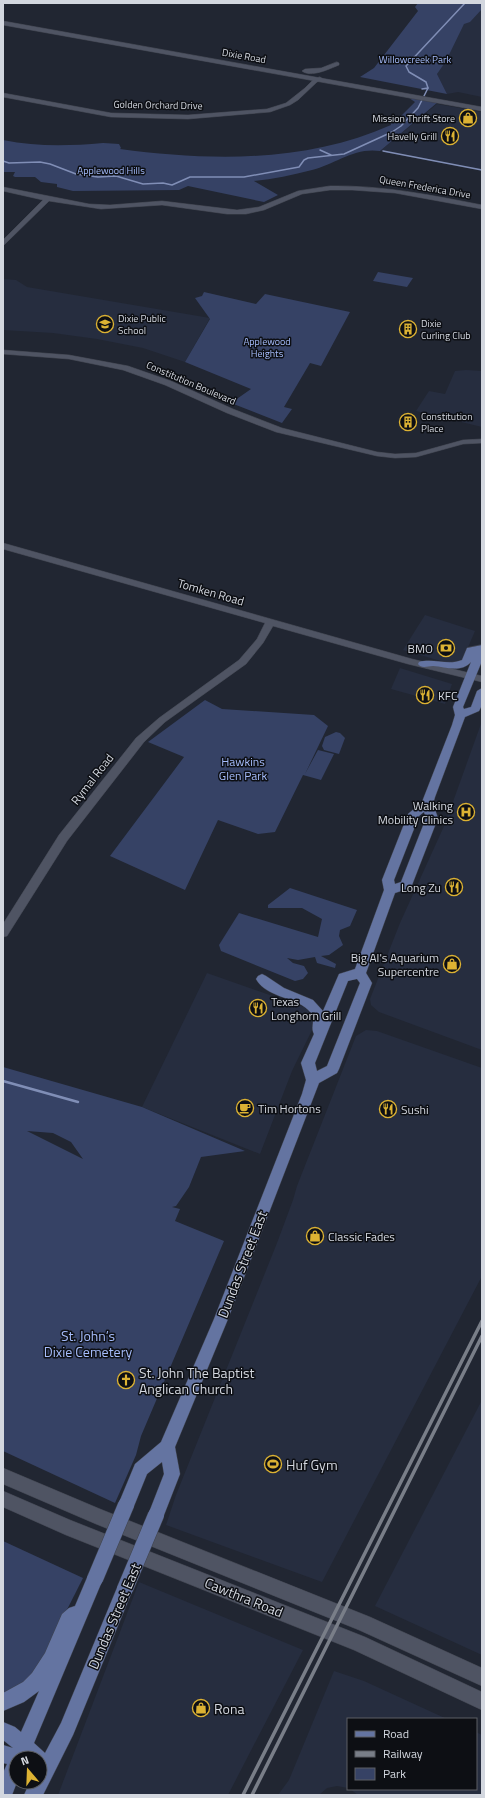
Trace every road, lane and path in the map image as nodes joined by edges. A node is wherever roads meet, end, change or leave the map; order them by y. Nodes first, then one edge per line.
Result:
1 (3, 19) edge
2 (3, 23) edge
3 (297, 71) junction
4 (322, 78) junction
5 (352, 80) junction
6 (414, 94) junction
7 (3, 96) edge
8 (440, 99) junction
9 (482, 104) edge
10 (482, 109) edge
11 (3, 189) edge
12 (294, 195) junction
13 (49, 198) junction
14 (482, 207) edge
15 (482, 211) edge
16 (3, 244) edge
17 (3, 352) edge
18 (482, 436) edge
19 (482, 441) edge
20 (367, 451) junction
21 (3, 546) edge
22 (267, 621) junction
23 (482, 648) edge
24 (411, 662) junction
25 (423, 664) junction
26 (470, 678) junction
27 (482, 679) edge
28 (482, 684) edge
29 (482, 691) edge
30 (460, 715) junction
31 (427, 804) junction
32 (390, 890) junction
33 (3, 933) edge
34 (360, 973) junction
35 (262, 979) dead end
36 (316, 1042) junction
37 (314, 1080) junction
38 (167, 1447) junction
39 (3, 1476) edge
40 (3, 1499) edge
41 (82, 1609) junction
42 (482, 1677) edge
43 (482, 1701) edge
44 (3, 1702) edge
45 (3, 1731) edge
46 (17, 1750) edge
47 (21, 1750) edge
48 (48, 1758) edge
49 (8, 1783) edge
50 (3, 1795) edge

1 - 3 main road, Dixie Road
2 - 4 main road, Dixie Road
3 - 4 main road, Dixie Road
3 - 5 main road
4 - 5 main road, Dixie Road
4 - 6 main road, Dixie Road
4 - 7 street, Golden Orchard Drive
5 - 6 main road, Dixie Road
6 - 8 main road, Dixie Road
8 - 9 main road, Dixie Road
8 - 10 main road, Dixie Road
11 - 13 street, Queen Frederica Drive
12 - 13 street, Queen Frederica Drive
12 - 14 street, Queen Frederica Drive
12 - 15 street, Queen Frederica Drive
13 - 16 street
17 - 20 street, Constitution Boulevard
18 - 20 street, Constitution Boulevard
19 - 20 street, Constitution Boulevard
21 - 22 street, Tomken Road
22 - 24 street, Tomken Road
22 - 33 street, Rymal Road
23 - 25 main road
23 - 26 main road
24 - 25 street, Tomken Road
24 - 26 street, Tomken Road
25 - 26 street, Tomken Road
26 - 27 street, Tomken Road
26 - 28 street, Tomken Road
26 - 30 main road
29 - 30 main road
30 - 31 main road
31 - 32 main road
31 - 32 main road
32 - 34 main road
34 - 36 main road
34 - 37 main road
35 - 36 main road
36 - 37 main road
37 - 38 main road, Dundas Street East
38 - 41 main road, Dundas Street East, bridge
38 - 48 main road, Dundas Street East, bridge
39 - 42 main road, Cawthra Road
40 - 43 main road, Cawthra Road
41 - 44 main road
41 - 47 main road, Dundas Street East
45 - 46 main road
49 - 50 main road

